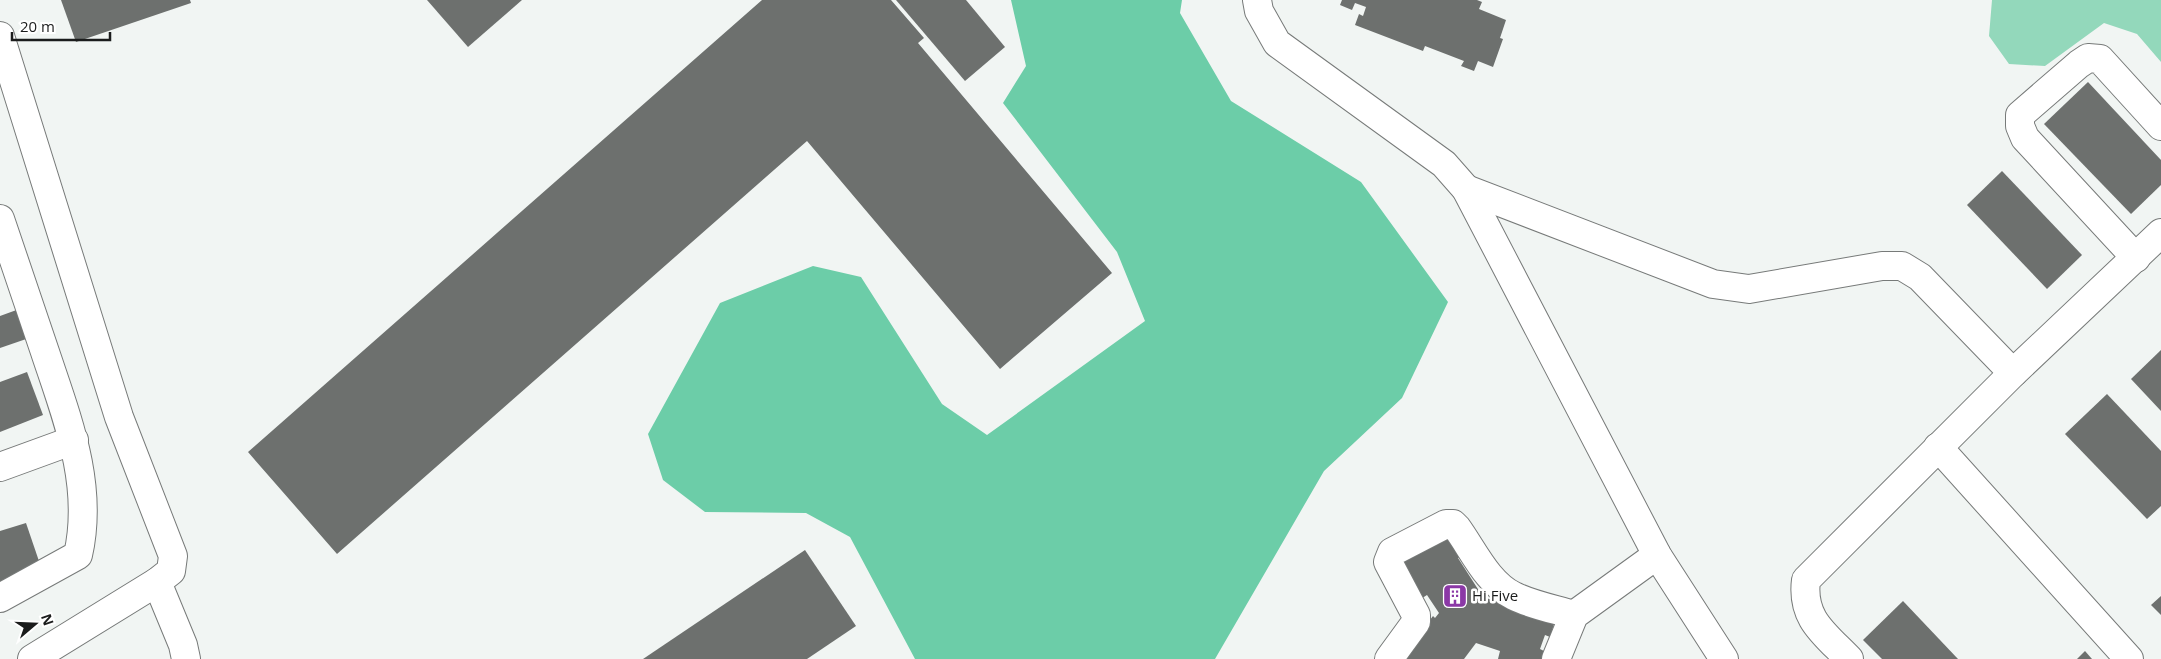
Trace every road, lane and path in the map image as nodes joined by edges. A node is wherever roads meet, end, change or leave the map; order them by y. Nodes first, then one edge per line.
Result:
1 (1257, 0) edge
2 (0, 36) edge
3 (2161, 126) edge
4 (1466, 189) junction
5 (0, 219) edge
6 (2161, 233) edge
7 (2136, 258) junction
8 (2013, 373) junction
9 (74, 440) junction
10 (1938, 448) junction
11 (0, 467) edge
12 (1657, 555) junction
13 (157, 582) junction
14 (0, 598) edge
15 (1574, 615) junction
16 (32, 659) edge
17 (186, 659) edge
18 (1389, 659) edge
19 (1556, 659) edge
20 (1724, 659) edge
21 (1849, 659) edge
22 (2130, 659) edge

1 - 4 street
2 - 13 street
3 - 7 street
4 - 8 street
4 - 12 street
5 - 9 street
6 - 7 street
7 - 8 street
8 - 10 street
9 - 11 street
9 - 14 street
10 - 21 street
10 - 22 street
12 - 15 street
12 - 20 street
13 - 16 street
13 - 17 street
15 - 18 street
15 - 19 street

